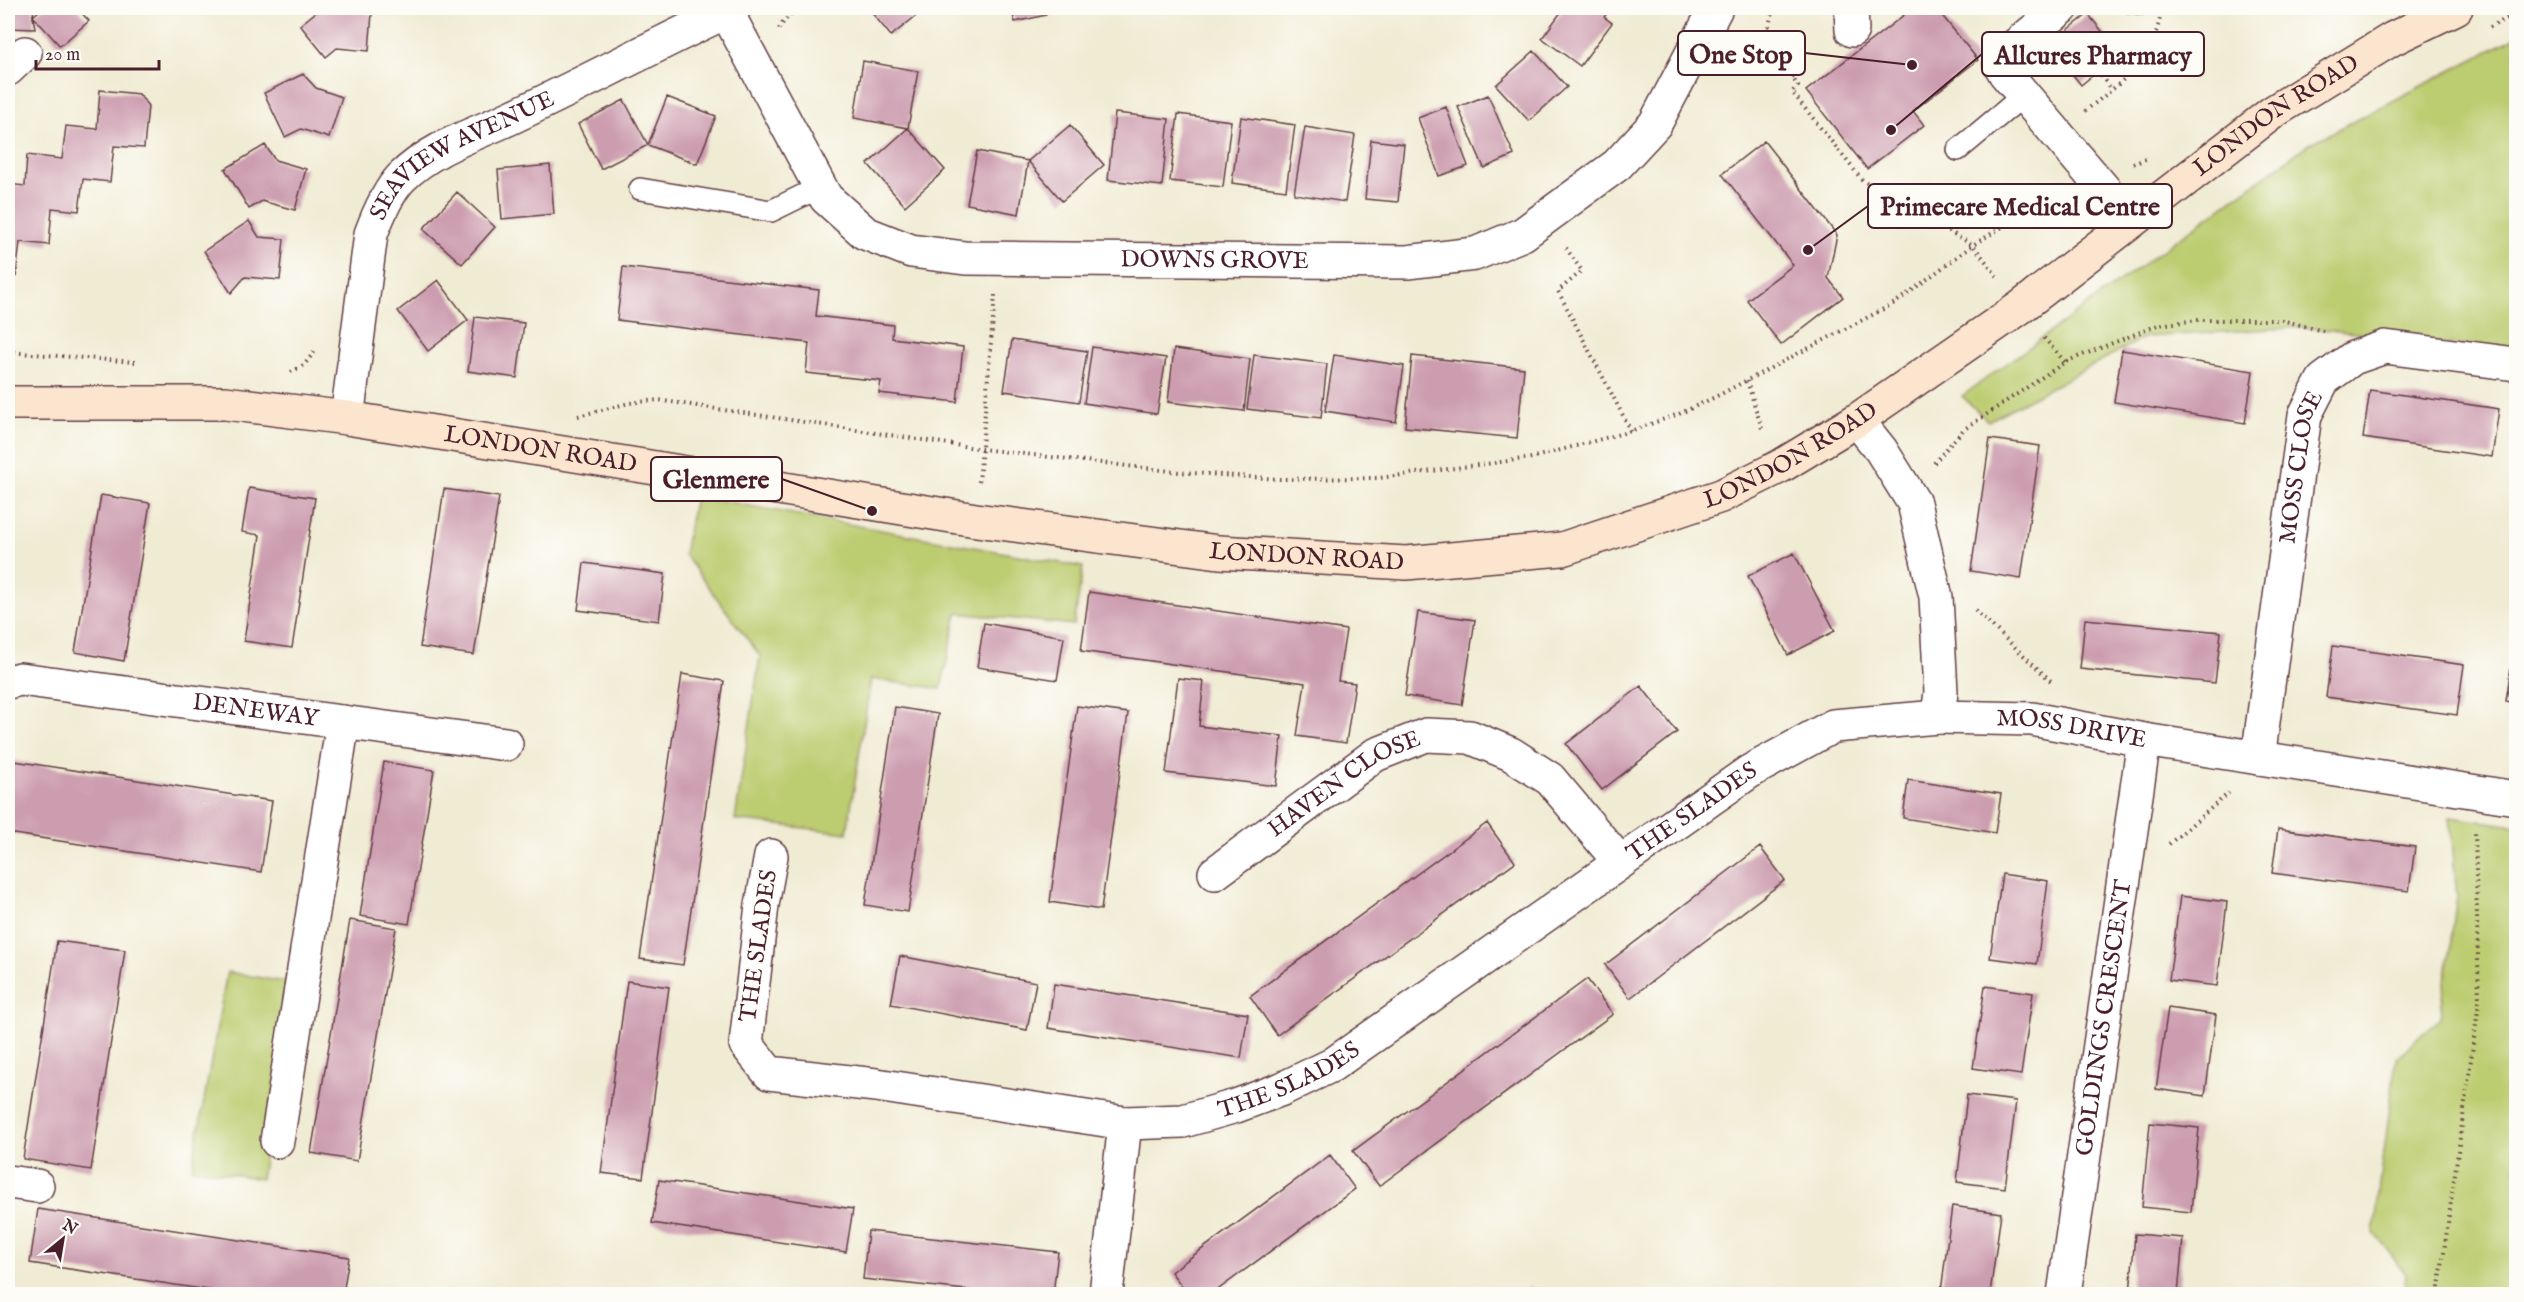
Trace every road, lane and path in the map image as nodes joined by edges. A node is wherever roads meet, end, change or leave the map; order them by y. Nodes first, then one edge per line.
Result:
1 (798, 8) edge
2 (1716, 8) edge
3 (1773, 8) edge
4 (2062, 8) edge
5 (2162, 8) edge
6 (2456, 8) edge
7 (730, 9) edge
8 (775, 37) dead end
9 (2098, 71) dead end
10 (2111, 89) junction
11 (2024, 95) junction
12 (2077, 117) dead end
13 (1958, 150) dead end
14 (2092, 174) junction
15 (820, 187) junction
16 (640, 189) dead end
17 (1546, 217) junction
18 (2131, 220) junction
19 (1973, 245) junction
20 (998, 258) junction
21 (2021, 307) junction
22 (2328, 332) dead end
23 (2517, 364) edge
24 (1747, 381) junction
25 (8, 403) edge
26 (575, 417) dead end
27 (347, 418) junction
28 (1857, 420) junction
29 (1631, 430) junction
30 (982, 449) junction
31 (1781, 466) junction
32 (1928, 470) dead end
33 (976, 520) junction
34 (1967, 602) dead end
35 (8, 682) edge
36 (2058, 688) dead end
37 (1938, 717) junction
38 (343, 722) junction
39 (2144, 740) junction
40 (506, 744) dead end
41 (2258, 758) junction
42 (2233, 790) dead end
43 (2478, 792) junction
44 (2517, 798) edge
45 (2160, 851) dead end
46 (771, 856) dead end
47 (1619, 861) junction
48 (1215, 873) dead end
49 (1125, 1124) junction
50 (277, 1141) dead end
51 (1106, 1294) edge
52 (2064, 1294) edge
53 (2438, 1294) edge

1 - 8 path
2 - 17 street, DOWNS GROVE
3 - 19 path
4 - 11 street
5 - 10 path
6 - 18 main road, LONDON ROAD
7 - 15 street, DOWNS GROVE
7 - 27 street, SEAVIEW AVENUE
9 - 10 path
10 - 12 path
11 - 13 lane
11 - 14 street
14 - 18 street
14 - 19 path
15 - 16 lane
15 - 20 street, DOWNS GROVE
17 - 20 street, DOWNS GROVE
17 - 29 path
18 - 21 main road, LONDON ROAD
19 - 21 path
19 - 24 path
20 - 30 path
21 - 28 main road, LONDON ROAD
22 - 32 path
23 - 41 street, MOSS CLOSE
24 - 29 path
24 - 31 path
25 - 27 main road, LONDON ROAD
26 - 30 path
27 - 33 main road, LONDON ROAD
28 - 31 main road, LONDON ROAD
28 - 37 street
29 - 30 path
30 - 33 path
31 - 33 main road, LONDON ROAD
34 - 36 path
35 - 38 street, DENEWAY
37 - 39 street, MOSS DRIVE
37 - 47 street, THE SLADES
38 - 40 street, DENEWAY
38 - 50 street
39 - 41 street, MOSS DRIVE
39 - 52 street, GOLDINGS CRESCENT
41 - 43 street, MOSS DRIVE
42 - 45 path
43 - 44 street, MOSS DRIVE
43 - 53 path
46 - 49 street, THE SLADES
47 - 48 street, HAVEN CLOSE
47 - 49 street, THE SLADES
49 - 51 street

